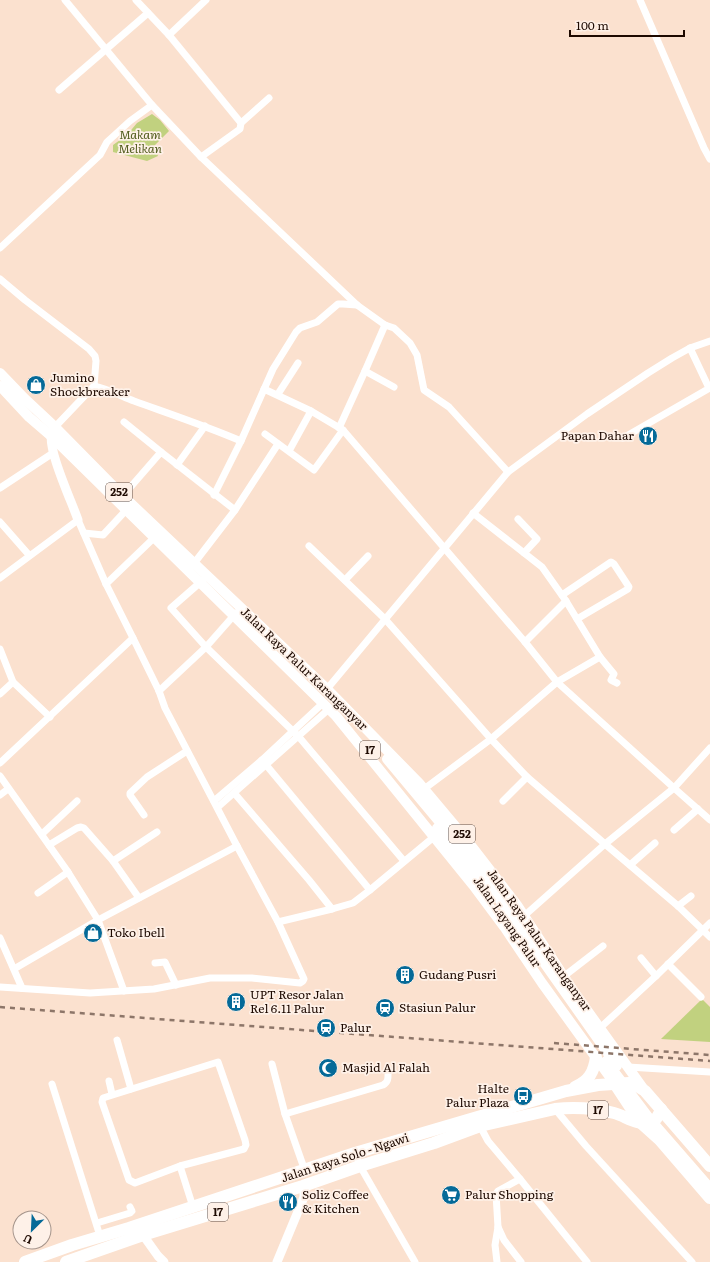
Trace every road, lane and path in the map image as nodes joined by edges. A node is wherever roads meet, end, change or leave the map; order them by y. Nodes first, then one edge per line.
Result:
1 (65, 0) edge
2 (136, 0) edge
3 (206, 0) edge
4 (640, 0) edge
5 (148, 13) junction
6 (169, 35) junction
7 (106, 50) junction
8 (59, 90) dead end
9 (268, 98) dead end
10 (152, 105) junction
11 (240, 123) junction
12 (201, 157) junction
13 (710, 159) edge
14 (0, 248) edge
15 (0, 279) edge
16 (357, 305) junction
17 (386, 325) junction
18 (710, 341) edge
19 (690, 348) junction
20 (298, 363) dead end
21 (366, 371) junction
22 (0, 373) edge
23 (0, 386) edge
24 (94, 386) junction
25 (394, 387) dead end
26 (264, 389) junction
27 (278, 394) junction
28 (311, 411) junction
29 (124, 422) dead end
30 (205, 426) junction
31 (341, 429) junction
32 (53, 431) junction
33 (265, 434) dead end
34 (623, 438) dead end
35 (241, 441) junction
36 (278, 444) junction
37 (289, 451) junction
38 (160, 452) junction
39 (53, 453) junction
40 (177, 465) junction
41 (508, 472) junction
42 (0, 488) edge
43 (214, 495) junction
44 (121, 499) junction
45 (129, 507) junction
46 (235, 510) junction
47 (473, 513) junction
48 (518, 519) dead end
49 (78, 520) junction
50 (0, 522) edge
51 (84, 533) junction
52 (158, 534) junction
53 (309, 546) dead end
54 (444, 547) junction
55 (524, 553) junction
56 (29, 555) junction
57 (368, 556) dead end
58 (192, 566) junction
59 (0, 578) edge
60 (204, 579) junction
61 (345, 580) junction
62 (106, 584) junction
63 (564, 598) junction
64 (238, 611) junction
65 (385, 619) junction
66 (576, 619) junction
67 (133, 638) junction
68 (525, 642) junction
69 (206, 647) junction
70 (0, 649) edge
71 (600, 657) junction
72 (13, 682) junction
73 (557, 682) junction
74 (617, 683) dead end
75 (328, 689) junction
76 (159, 691) junction
77 (0, 694) edge
78 (326, 706) junction
79 (352, 714) junction
80 (50, 716) junction
81 (340, 721) junction
82 (296, 734) junction
83 (491, 740) junction
84 (710, 748) edge
85 (187, 751) junction
86 (264, 762) junction
87 (0, 763) edge
88 (0, 776) edge
89 (527, 777) junction
90 (400, 780) junction
91 (8, 788) junction
92 (674, 788) junction
93 (424, 789) junction
94 (235, 794) junction
95 (0, 795) edge
96 (77, 801) dead end
97 (503, 801) dead end
98 (216, 804) junction
99 (698, 809) junction
100 (144, 815) dead end
101 (710, 820) edge
102 (674, 830) dead end
103 (157, 832) dead end
104 (42, 834) junction
105 (435, 836) junction
106 (655, 843) dead end
107 (605, 844) junction
108 (49, 846) junction
109 (237, 846) junction
110 (113, 861) junction
111 (404, 861) junction
112 (630, 865) junction
113 (68, 872) junction
114 (370, 890) junction
115 (38, 893) dead end
116 (691, 896) dead end
117 (139, 898) junction
118 (678, 906) junction
119 (332, 909) junction
120 (524, 916) junction
121 (98, 920) junction
122 (278, 922) junction
123 (710, 923) edge
124 (703, 930) junction
125 (0, 938) edge
126 (710, 938) edge
127 (603, 946) dead end
128 (641, 958) dead end
129 (155, 964) dead end
130 (668, 964) junction
131 (14, 969) junction
132 (656, 976) junction
133 (564, 977) junction
134 (176, 985) junction
135 (0, 987) edge
136 (22, 988) junction
137 (124, 991) junction
138 (574, 992) junction
139 (701, 997) dead end
140 (557, 1003) junction
141 (600, 1028) junction
142 (117, 1040) dead end
143 (596, 1057) junction
144 (272, 1064) dead end
145 (628, 1067) junction
146 (388, 1071) dead end
147 (710, 1072) edge
148 (109, 1081) dead end
149 (52, 1084) dead end
150 (615, 1084) junction
151 (131, 1089) junction
152 (566, 1091) junction
153 (645, 1091) junction
154 (112, 1094) junction
155 (555, 1109) junction
156 (661, 1109) junction
157 (285, 1114) junction
158 (640, 1122) junction
159 (480, 1126) junction
160 (677, 1128) junction
161 (660, 1140) junction
162 (355, 1153) junction
163 (180, 1166) junction
164 (360, 1166) junction
165 (710, 1166) edge
166 (305, 1171) junction
167 (710, 1178) edge
168 (520, 1179) junction
169 (303, 1186) junction
170 (710, 1188) edge
171 (710, 1198) edge
172 (130, 1207) dead end
173 (193, 1207) junction
174 (97, 1223) junction
175 (498, 1227) junction
176 (143, 1235) junction
177 (100, 1236) junction
178 (25, 1262) edge
179 (66, 1262) edge
180 (164, 1262) edge
181 (277, 1262) edge
182 (415, 1262) edge
183 (497, 1262) edge
184 (521, 1262) edge
185 (587, 1262) edge
186 (692, 1262) edge

1 - 7 street
2 - 5 street
3 - 6 street
4 - 13 street
5 - 6 street
5 - 7 street
6 - 11 street
7 - 8 street
7 - 10 street
9 - 11 street
10 - 12 street
10 - 14 street
11 - 12 street
12 - 16 street
15 - 24 street
16 - 17 street
16 - 26 street
17 - 21 street
17 - 41 street
18 - 19 street
19 - 34 street
19 - 41 street
20 - 27 street
21 - 25 street
21 - 31 street
22 - 32 main road, Jalan Raya Palur Karanganyar / 252
23 - 32 main road, Jalan Raya Palur Karanganyar / 252
24 - 30 street
24 - 32 street
26 - 27 street
26 - 35 street
27 - 28 street
28 - 31 street
28 - 37 street
29 - 38 street
30 - 35 street
30 - 40 street
31 - 37 street
31 - 54 street
32 - 39 street
32 - 44 main road, Jalan Raya Palur Karanganyar / 252
33 - 36 street
35 - 43 street
36 - 37 street
36 - 46 street
38 - 40 street
38 - 44 street
39 - 42 street
39 - 49 street
40 - 43 street
41 - 47 street
43 - 46 street
44 - 45 main road, Jalan Raya Palur Karanganyar / 252
45 - 51 street
45 - 52 main road, Jalan Raya Palur Karanganyar / 252
46 - 58 street
47 - 54 street
47 - 55 street
48 - 55 street
49 - 51 street
49 - 56 street
50 - 56 street
51 - 62 street
52 - 58 main road, Jalan Raya Palur Karanganyar / 252
52 - 62 street
53 - 61 street
54 - 65 street
54 - 68 street
55 - 63 street
56 - 59 street
57 - 61 street
58 - 60 main road, Jalan Raya Palur Karanganyar / 252
60 - 64 main road, Jalan Raya Palur Karanganyar / 252
60 - 69 street
61 - 65 street
62 - 67 street
63 - 66 street
63 - 66 street
63 - 68 street
64 - 69 street
64 - 75 main road, Jalan Raya Palur Karanganyar / 252
64 - 78 main road, Jalan Raya Palur Karanganyar / 252
65 - 75 street
65 - 83 street
66 - 71 street
67 - 76 street
67 - 80 street
68 - 73 street
69 - 76 street
69 - 82 street
70 - 72 street
71 - 73 street
71 - 74 street
72 - 77 street
72 - 80 street
73 - 83 street
73 - 92 street
75 - 79 main road, Jalan Raya Palur Karanganyar / 252
76 - 85 street
78 - 81 main road, Jalan Raya Palur Karanganyar / 252
78 - 82 street
79 - 90 main road, Jalan Layang Palur / 17
79 - 93 main road, Jalan Raya Palur Karanganyar / 252
80 - 87 street
81 - 90 main road, Jalan Layang Palur / 17
81 - 105 main road, Jalan Raya Palur Karanganyar / 252
82 - 86 street
82 - 111 street
83 - 89 street
83 - 93 street
84 - 92 street
85 - 98 street
85 - 100 street
86 - 94 street
86 - 98 street
86 - 114 street
88 - 91 street
89 - 97 street
89 - 107 street
90 - 167 main road, Jalan Layang Palur / 252
90 - 170 main road, Jalan Layang Palur / 252
91 - 95 street
91 - 104 street
92 - 99 street
92 - 107 street
93 - 120 main road, Jalan Raya Palur Karanganyar / 252
94 - 98 street
94 - 119 street
96 - 104 street
98 - 109 street
99 - 101 street
99 - 102 street
103 - 110 street
104 - 108 street
105 - 111 street
105 - 140 main road, Jalan Raya Palur Karanganyar / 252
106 - 112 street
107 - 112 street
107 - 120 street
108 - 110 street
108 - 113 street
109 - 117 street
109 - 122 street
110 - 117 street
111 - 114 street
112 - 118 street
113 - 115 street
113 - 121 street
114 - 119 street
116 - 118 street
117 - 121 street
118 - 124 street
119 - 122 street
120 - 133 main road, Jalan Raya Palur Karanganyar / 252
121 - 131 street
121 - 137 street
122 - 134 street
123 - 124 street
124 - 126 street
124 - 130 street
125 - 131 street
127 - 133 street
128 - 132 street
129 - 134 street
130 - 132 street
130 - 139 street
131 - 136 street
132 - 141 street
133 - 138 main road, Jalan Raya Palur Karanganyar / 252
134 - 137 street
135 - 136 street
136 - 137 street
138 - 140 main road
138 - 141 main road, Jalan Raya Palur Karanganyar / 252
140 - 143 main road, Jalan Raya Palur Karanganyar / 252
141 - 145 main road, Jalan Raya Palur Karanganyar / 252
142 - 151 street
143 - 150 main road, Jalan Raya Palur Karanganyar / 252
143 - 152 highway
144 - 157 street
145 - 147 street
145 - 153 main road, Jalan Raya Palur Karanganyar / 252
146 - 157 street
148 - 154 street
149 - 174 street
150 - 152 highway, Jalan Raya Solo - Ngawi / 17
150 - 153 highway, Jalan Raya Solo - Ngawi / 17
150 - 158 highway
151 - 154 street
151 - 163 street
152 - 162 highway, Jalan Raya Solo - Ngawi / 17
153 - 156 highway, Jalan Raya Solo - Ngawi / 17
154 - 163 street
155 - 158 highway, Jalan Raya Solo - Ngawi / 17
155 - 159 highway, Jalan Raya Solo - Ngawi / 17
155 - 186 street
156 - 158 highway
156 - 160 highway, Jalan Raya Solo - Ngawi / 17
157 - 166 street
158 - 161 highway, Jalan Raya Solo - Ngawi / 17
159 - 164 highway, Jalan Raya Solo - Ngawi / 17
159 - 168 street
160 - 161 highway
160 - 165 highway, Jalan Raya Solo - Ngawi / 17
161 - 171 highway, Jalan Raya Solo - Ngawi / 17
162 - 164 street
162 - 166 highway, Jalan Raya Solo - Ngawi / 17
163 - 173 street
164 - 169 highway, Jalan Raya Solo - Ngawi / 17
164 - 182 street
166 - 173 highway, Jalan Raya Solo - Ngawi / 17
168 - 175 street
168 - 185 street
169 - 176 highway, Jalan Raya Solo - Ngawi / 17
169 - 181 street
172 - 174 street
173 - 177 highway, Jalan Raya Solo - Ngawi / 17
174 - 177 street
175 - 183 street
175 - 184 street
176 - 179 highway, Jalan Raya Solo - Ngawi / 17
176 - 180 street
177 - 178 highway, Jalan Raya Solo - Ngawi / 17

